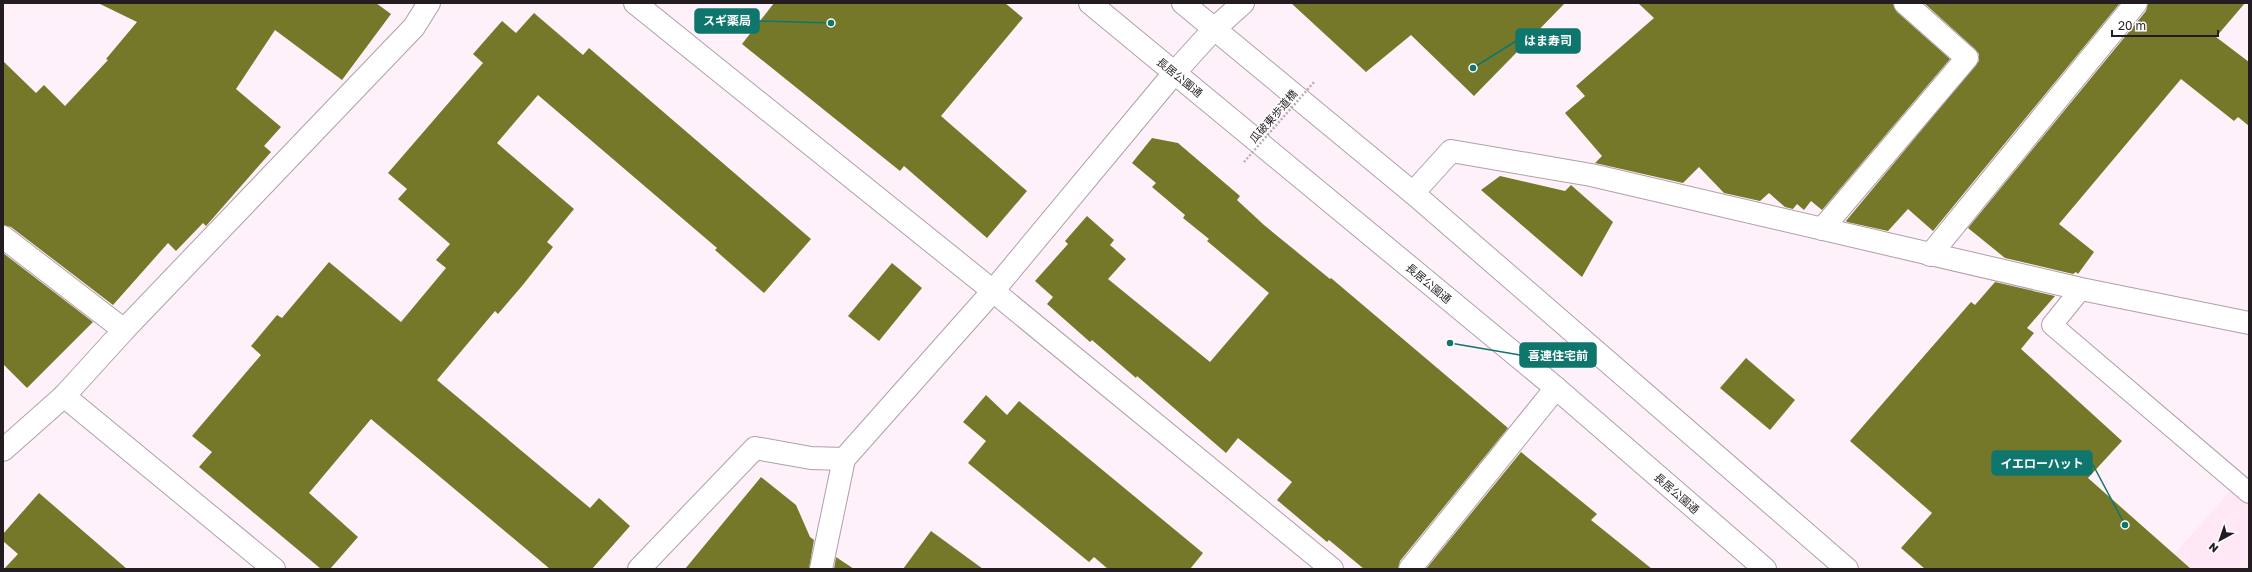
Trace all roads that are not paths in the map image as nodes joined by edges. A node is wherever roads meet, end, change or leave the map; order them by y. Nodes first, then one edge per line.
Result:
1 (429, 3) edge
2 (635, 3) edge
3 (1090, 3) edge
4 (1183, 3) edge
5 (1243, 3) edge
6 (1905, 3) edge
7 (2136, 3) edge
8 (1214, 29) junction
9 (1175, 72) junction
10 (1413, 193) junction
11 (1822, 229) junction
12 (3, 236) edge
13 (1930, 255) junction
14 (2081, 289) junction
15 (993, 291) junction
16 (2249, 323) edge
17 (124, 330) junction
18 (1556, 388) junction
19 (64, 396) junction
20 (3, 450) edge
21 (844, 459) junction
22 (2249, 493) edge
23 (274, 569) edge
24 (639, 569) edge
25 (821, 569) edge
26 (1332, 569) edge
27 (1410, 569) edge
28 (1765, 569) edge
29 (1847, 569) edge

1 - 17 street
2 - 15 street
3 - 9 street, 長居公園通
4 - 8 street
5 - 8 street
6 - 11 street
7 - 13 street
8 - 9 street
8 - 10 street
9 - 15 street
9 - 18 street, 長居公園通
10 - 11 street
10 - 29 street
11 - 13 street
12 - 17 street
13 - 14 street
14 - 16 street
14 - 22 lane
15 - 21 street
15 - 26 street
17 - 19 street
18 - 27 street
18 - 28 street, 長居公園通
19 - 20 street
19 - 23 street
21 - 24 street
21 - 25 street

